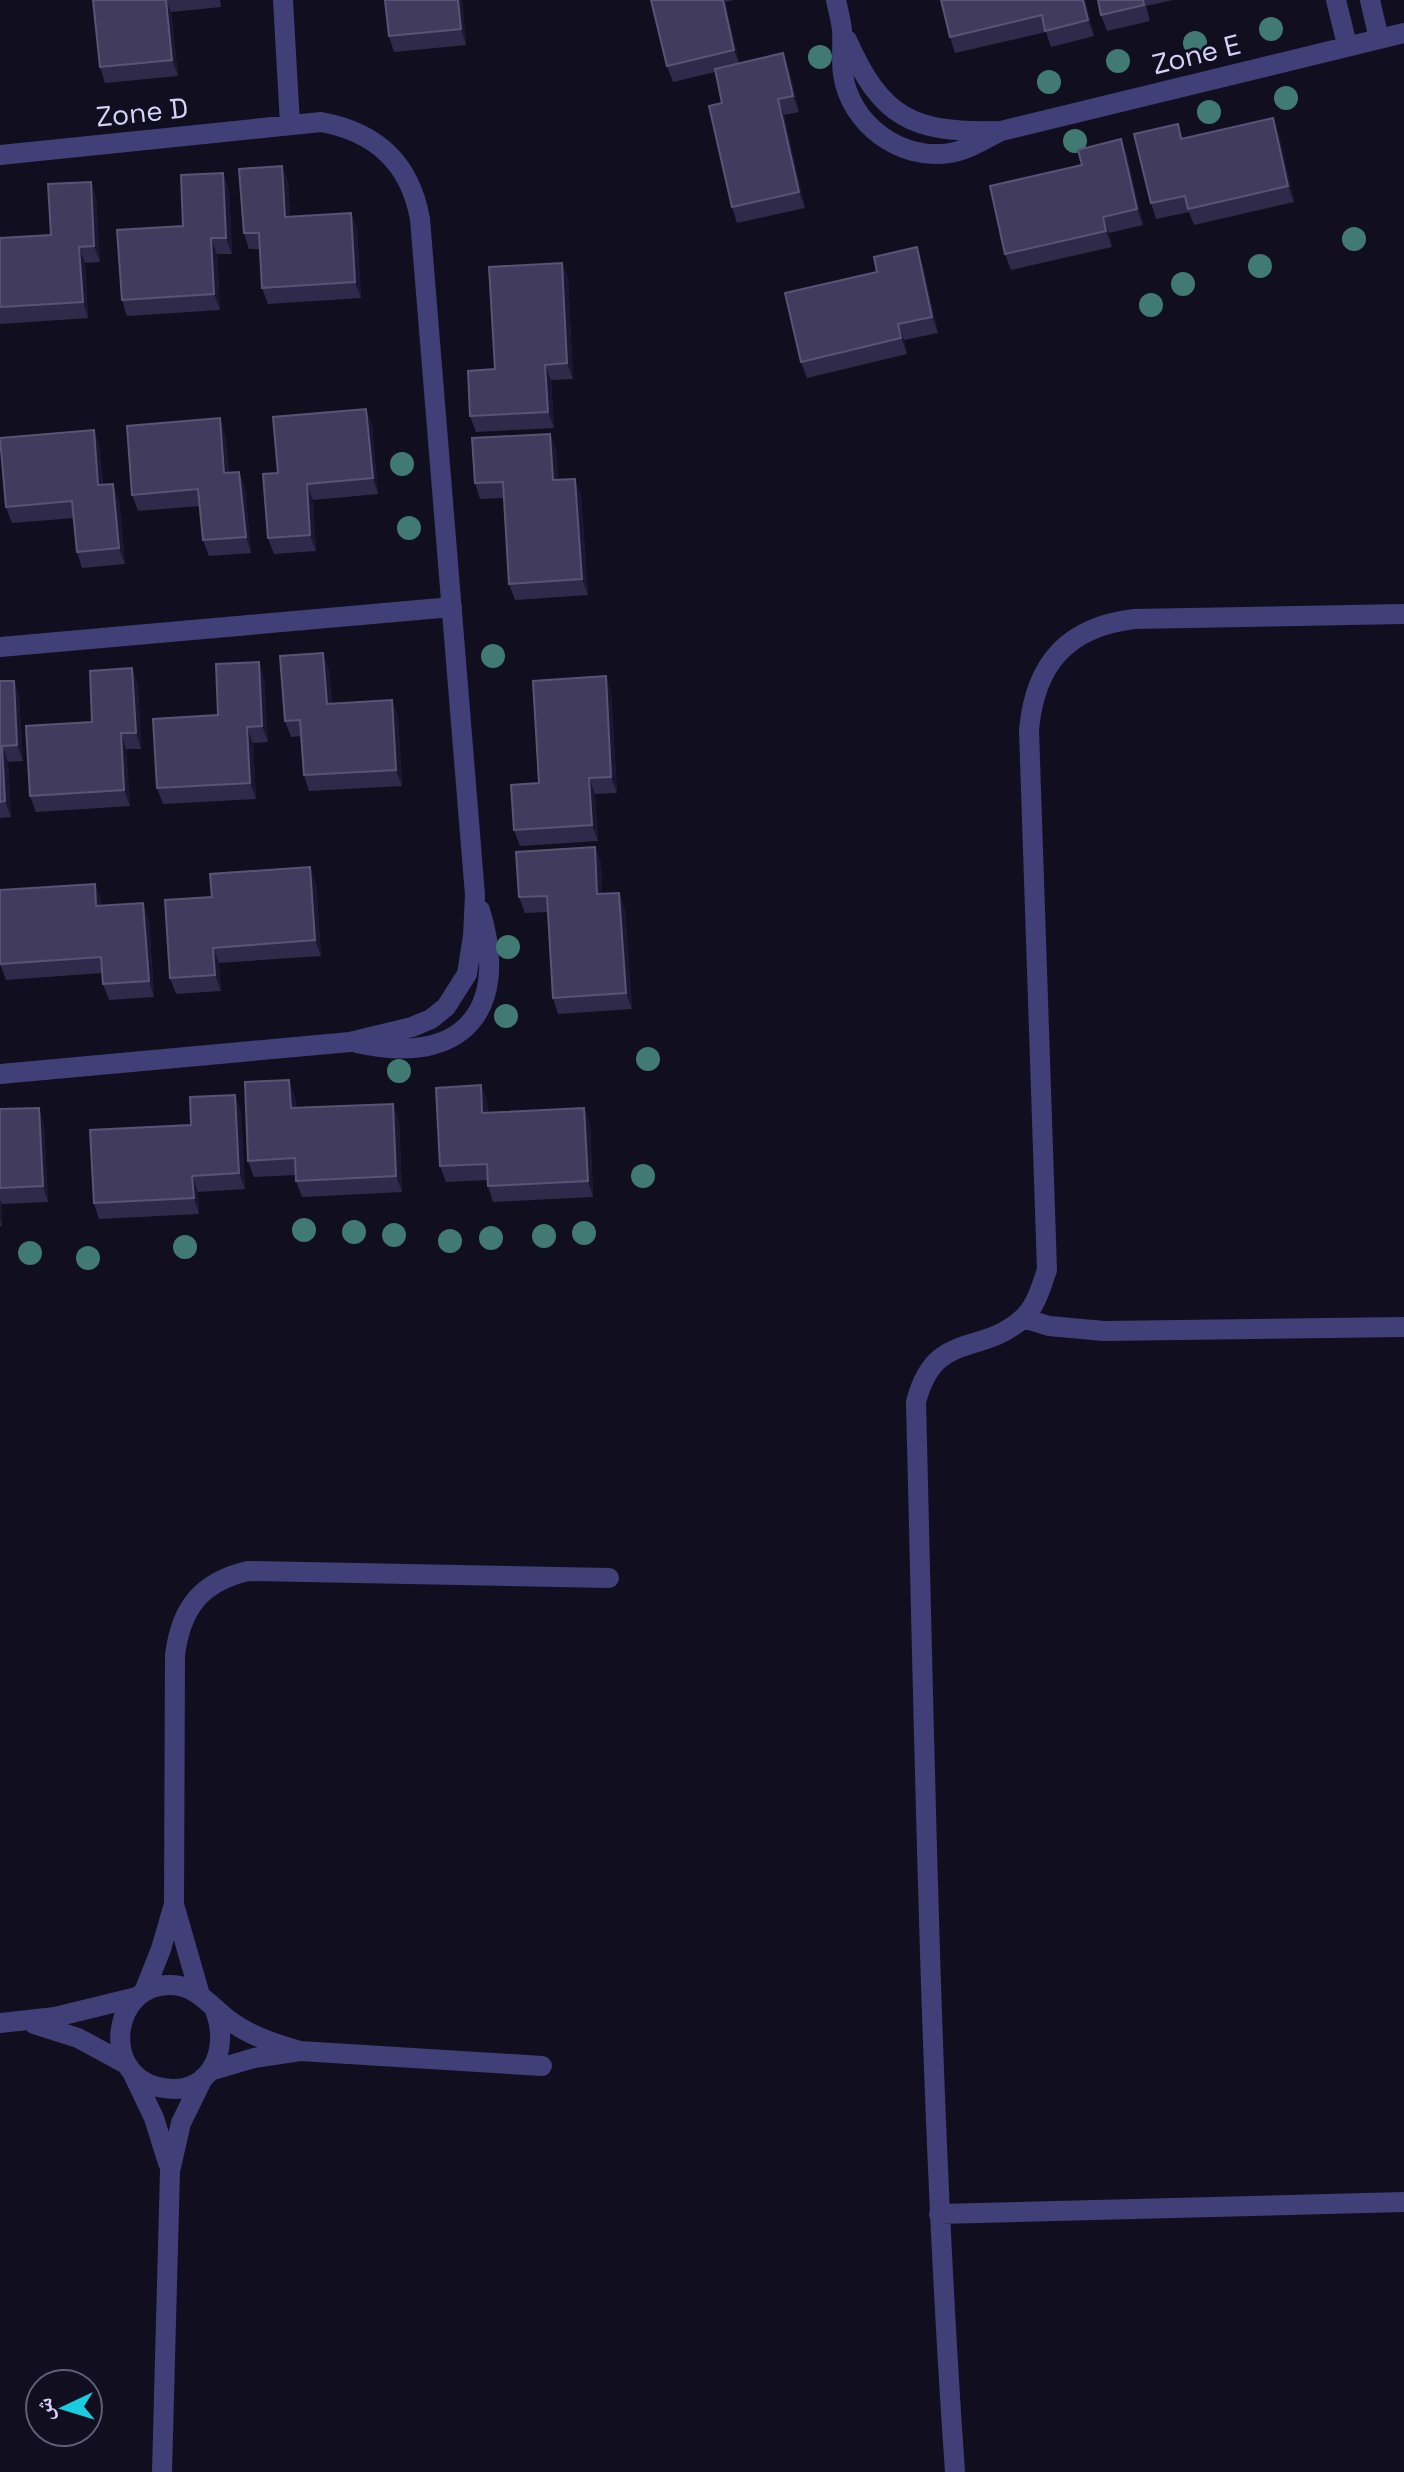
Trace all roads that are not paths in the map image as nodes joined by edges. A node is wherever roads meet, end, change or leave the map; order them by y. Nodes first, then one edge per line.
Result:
1 (283, 0) edge
2 (836, 0) edge
3 (1336, 0) edge
4 (1370, 0) edge
5 (842, 29) junction
6 (1404, 33) edge
7 (1379, 39) junction
8 (1347, 45) junction
9 (290, 124) junction
10 (1001, 131) junction
11 (0, 155) edge
12 (452, 607) junction
13 (1404, 614) edge
14 (0, 647) edge
15 (475, 895) junction
16 (350, 1042) junction
17 (0, 1074) edge
18 (1023, 1318) junction
19 (1404, 1327) edge
20 (609, 1578) dead end
21 (174, 1904) junction
22 (140, 1995) junction
23 (200, 1995) junction
24 (215, 2010) junction
25 (27, 2022) junction
26 (0, 2023) edge
27 (300, 2051) junction
28 (542, 2066) dead end
29 (128, 2067) junction
30 (206, 2075) junction
31 (170, 2171) junction
32 (1404, 2202) edge
33 (939, 2214) junction
34 (162, 2472) edge
35 (955, 2472) edge

1 - 9 street
2 - 5 street
3 - 8 street
4 - 7 street
5 - 10 street
5 - 10 street
6 - 7 street, Zone E
7 - 8 street, Zone E
8 - 10 street, Zone E
9 - 11 street, Zone D
9 - 12 street, Zone D
12 - 14 street
12 - 15 street
13 - 18 street
15 - 16 street
15 - 16 street
16 - 17 street
18 - 19 street
18 - 33 street
20 - 21 street
21 - 22 street
21 - 23 street
22 - 23 street
22 - 25 street
22 - 29 street
23 - 24 street
24 - 27 street
24 - 30 street
25 - 26 street
25 - 29 street
27 - 28 street
27 - 30 street
29 - 30 street
29 - 31 street
30 - 31 street
31 - 34 street
32 - 33 street
33 - 35 street

